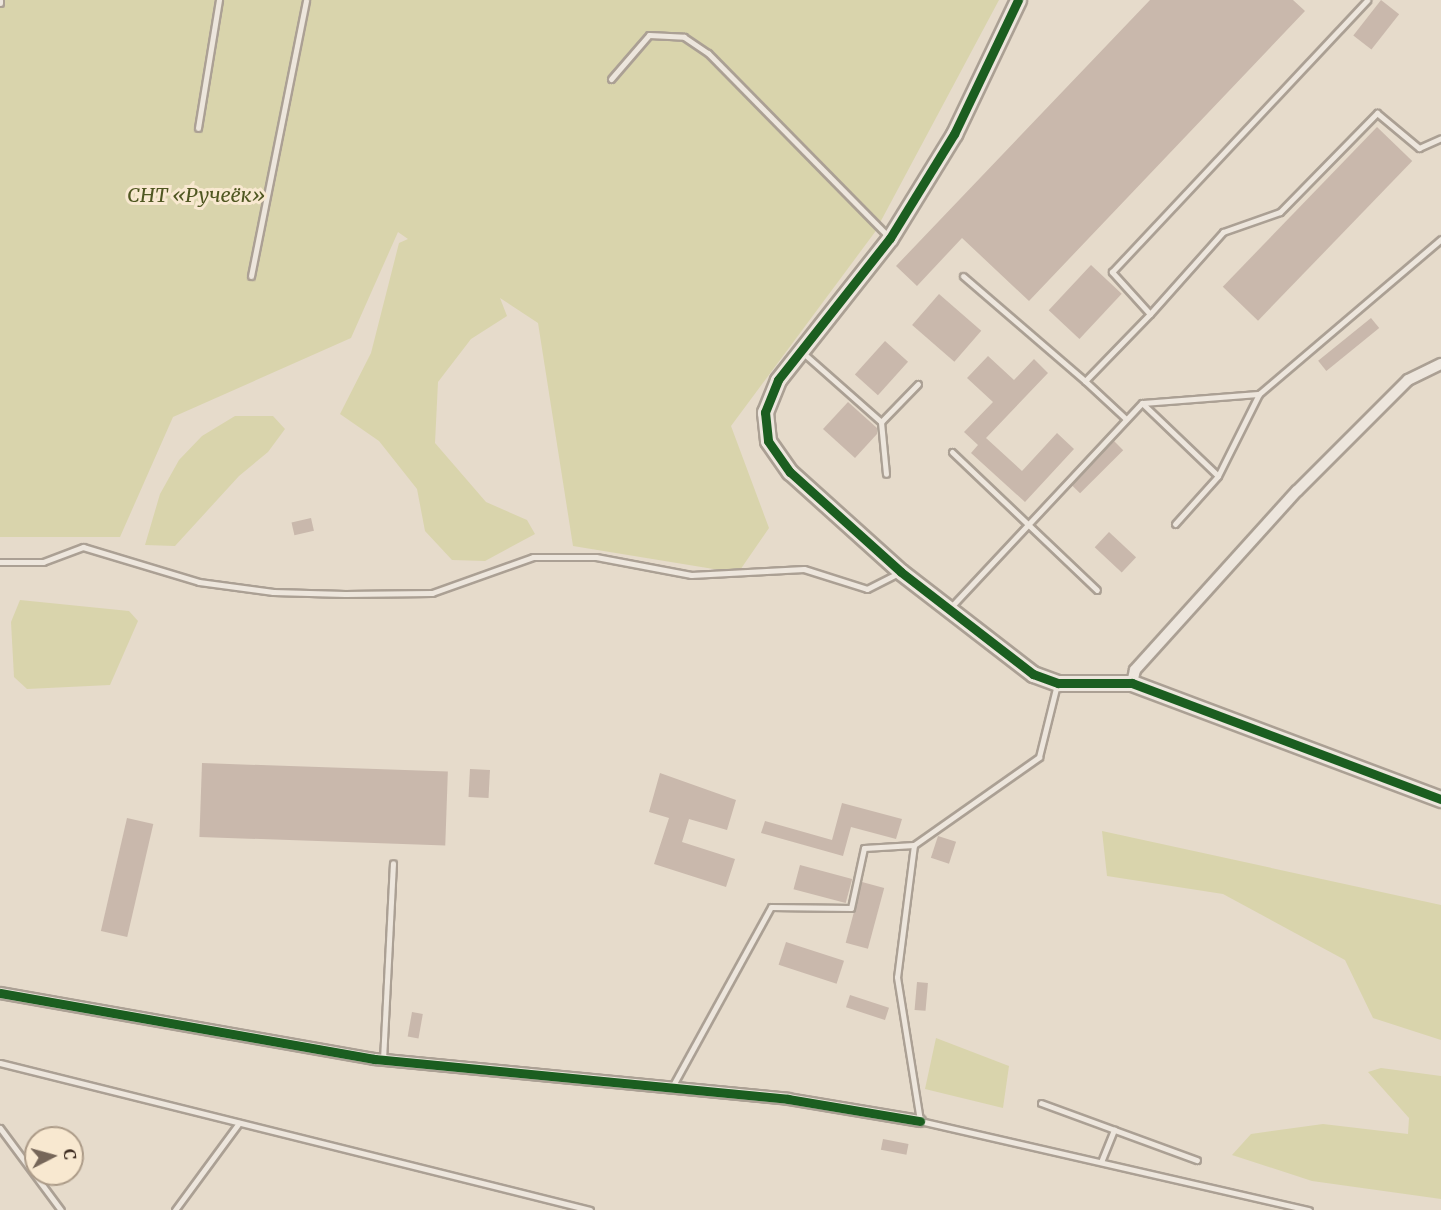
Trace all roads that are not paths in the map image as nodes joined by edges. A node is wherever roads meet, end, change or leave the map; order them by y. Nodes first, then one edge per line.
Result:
1 (219, 0) edge
2 (306, 0) edge
3 (1018, 0) edge
4 (1367, 0) edge
5 (611, 79) dead end
6 (198, 128) dead end
7 (1441, 138) edge
8 (890, 238) junction
9 (1441, 239) edge
10 (251, 276) dead end
11 (963, 276) dead end
12 (1150, 314) junction
13 (801, 351) junction
14 (1441, 364) edge
15 (1085, 381) junction
16 (918, 384) dead end
17 (1259, 394) junction
18 (1142, 403) junction
19 (1126, 419) junction
20 (881, 422) junction
21 (952, 452) dead end
22 (886, 474) dead end
23 (1218, 476) junction
24 (1028, 524) junction
25 (1175, 524) dead end
26 (0, 562) edge
27 (901, 572) junction
28 (1097, 590) dead end
29 (951, 607) junction
30 (1058, 682) junction
31 (1132, 683) junction
32 (1441, 798) edge
33 (914, 845) junction
34 (393, 863) dead end
35 (0, 993) edge
36 (383, 1060) junction
37 (0, 1063) edge
38 (672, 1087) junction
39 (1041, 1103) dead end
40 (920, 1121) junction
41 (239, 1123) junction
42 (0, 1128) edge
43 (1114, 1130) junction
44 (1197, 1160) dead end
45 (1101, 1162) junction
46 (61, 1210) edge
47 (175, 1210) edge
48 (590, 1210) edge
49 (1309, 1210) edge

1 - 6 lane
2 - 10 lane
3 - 8 street
4 - 12 lane
5 - 8 lane
7 - 12 lane
8 - 13 street
9 - 17 lane
11 - 15 lane
12 - 15 lane
13 - 20 lane
13 - 27 street
14 - 31 street
15 - 19 lane
16 - 20 lane
17 - 18 lane
17 - 23 lane
18 - 19 lane
18 - 23 lane
19 - 24 lane
20 - 22 lane
21 - 24 lane
23 - 25 lane
24 - 28 lane
24 - 29 lane
26 - 27 lane
27 - 29 street
29 - 30 street
30 - 31 street
30 - 33 lane
31 - 32 street
33 - 38 lane
33 - 40 lane
34 - 36 lane
35 - 36 street
36 - 38 street
37 - 41 lane
38 - 40 street
39 - 43 lane
40 - 45 lane
41 - 47 lane
41 - 48 lane
42 - 46 lane
43 - 44 lane
43 - 45 lane
45 - 49 lane

